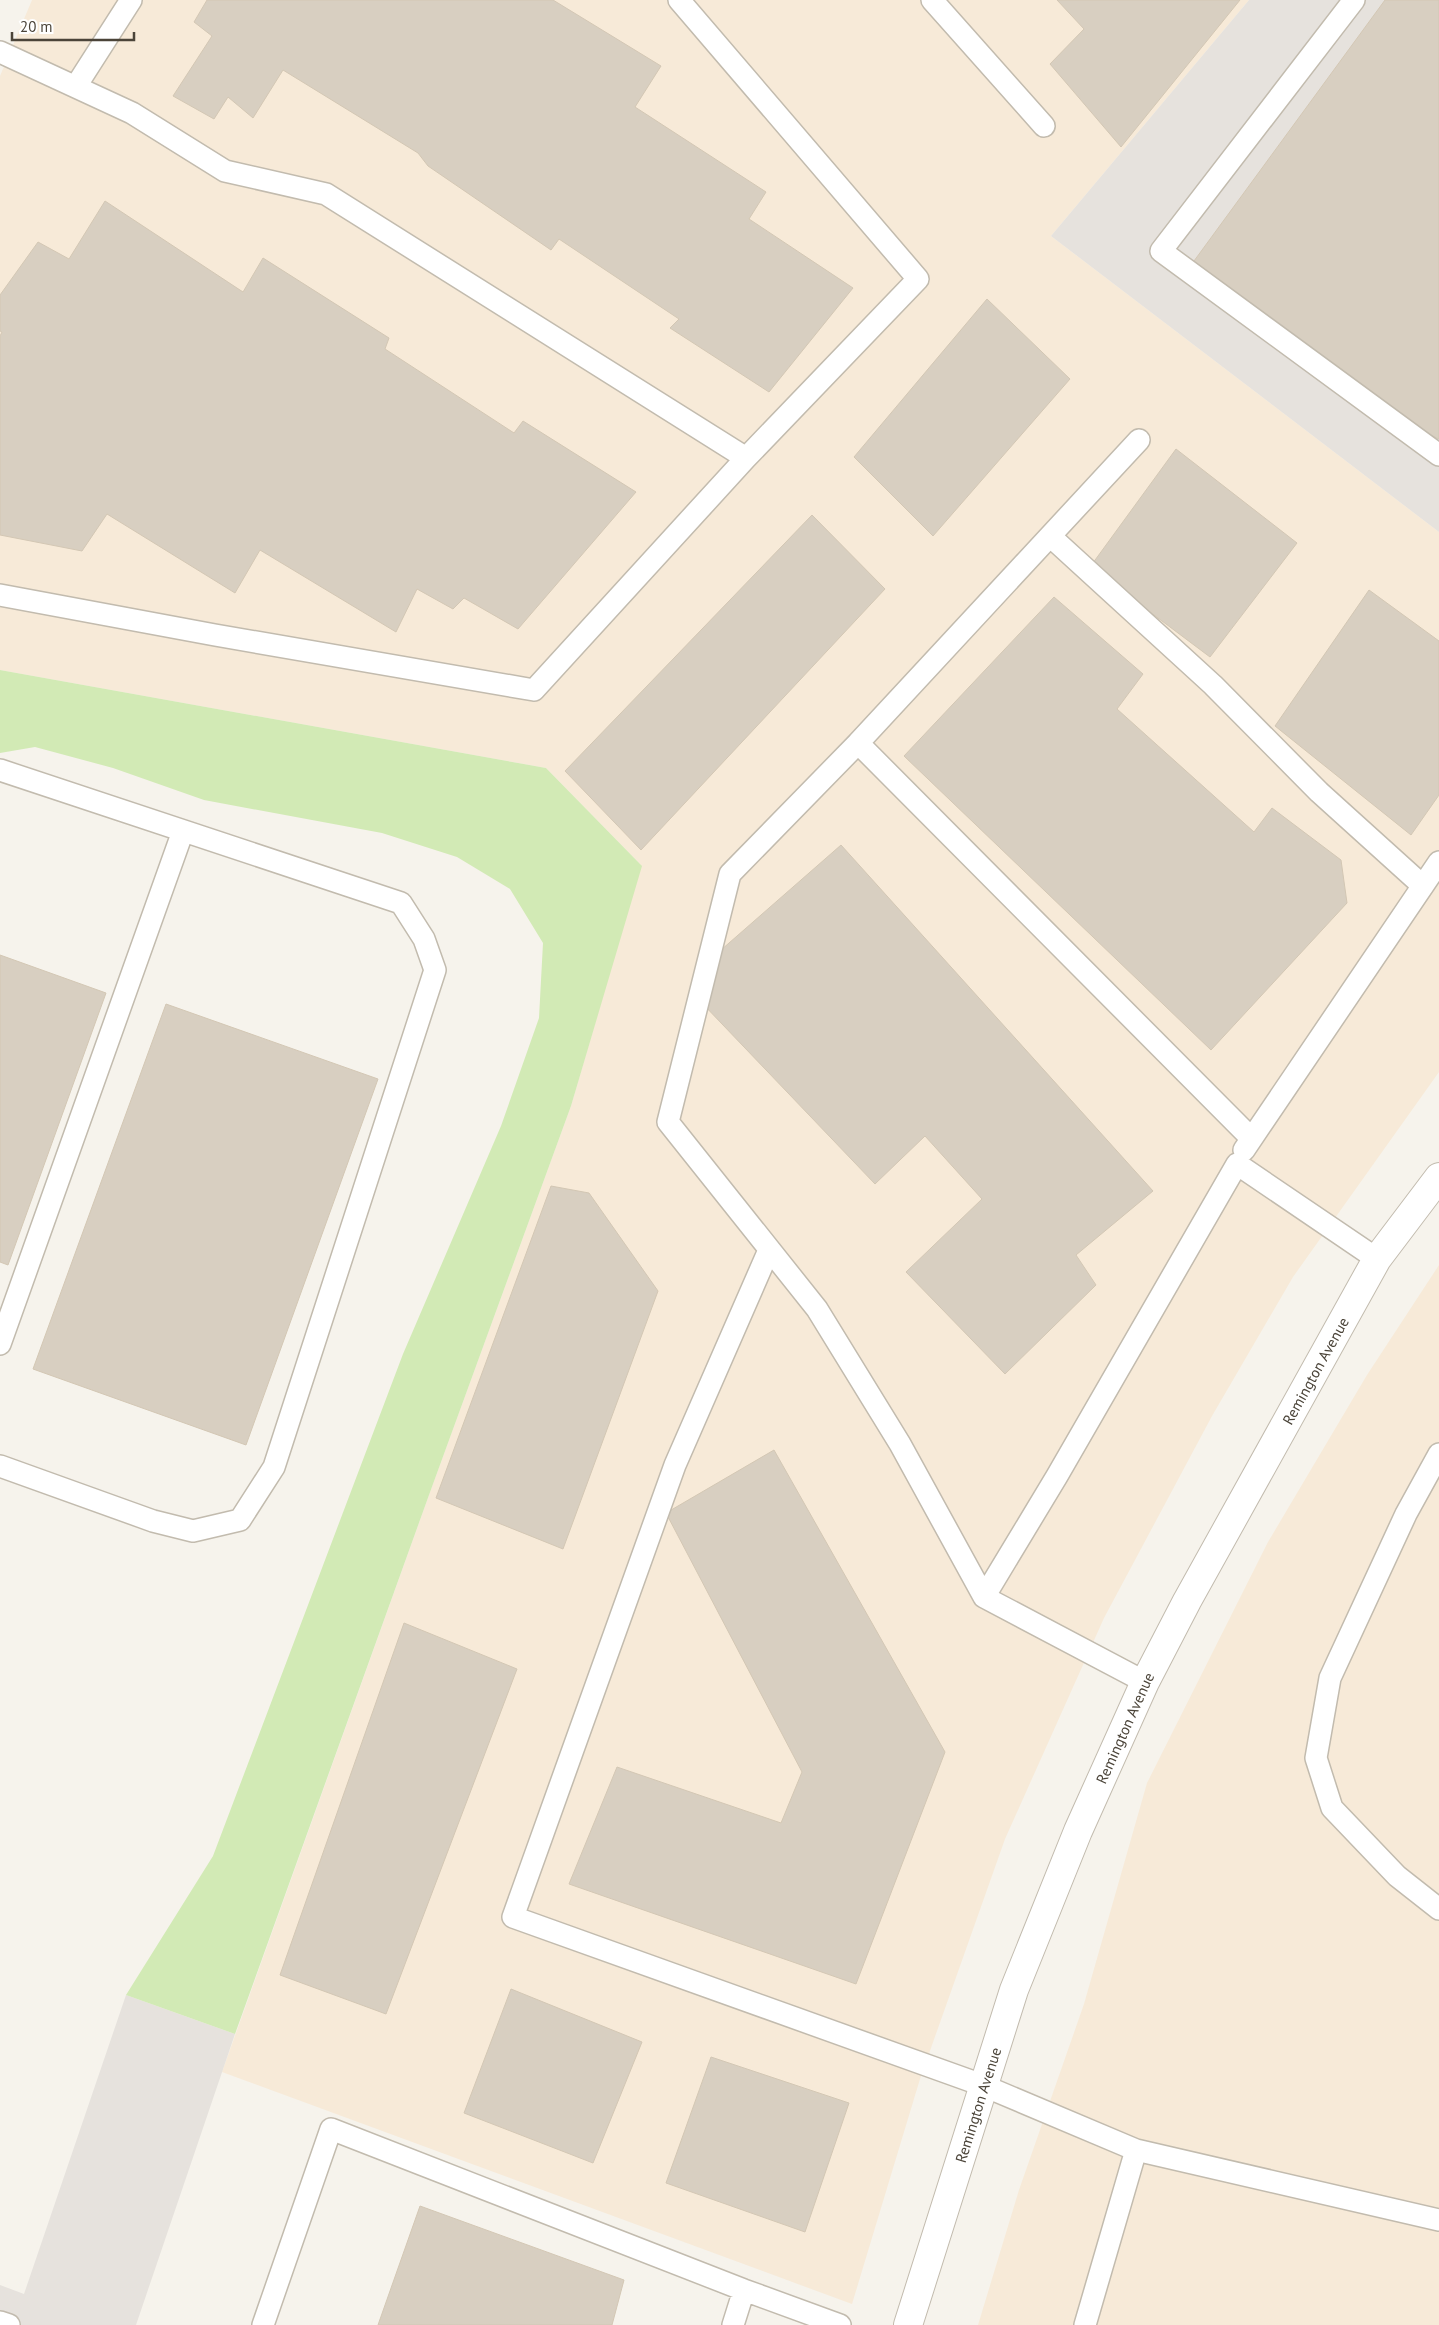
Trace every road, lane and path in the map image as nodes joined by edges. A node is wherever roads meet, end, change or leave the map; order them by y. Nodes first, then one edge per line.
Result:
1 (131, 0) edge
2 (679, 0) edge
3 (932, 0) edge
4 (1354, 0) edge
5 (0, 52) edge
6 (76, 86) junction
7 (1044, 126) dead end
8 (1139, 440) dead end
9 (1439, 454) edge
10 (746, 458) junction
11 (1050, 536) junction
12 (0, 595) edge
13 (858, 743) junction
14 (0, 770) edge
15 (182, 831) junction
16 (1439, 862) edge
17 (1422, 886) junction
18 (1251, 1138) junction
19 (1237, 1164) junction
20 (1439, 1177) edge
21 (769, 1250) junction
22 (1377, 1259) junction
23 (0, 1344) edge
24 (1439, 1454) edge
25 (0, 1466) edge
26 (984, 1597) junction
27 (1144, 1682) junction
28 (1439, 1909) edge
29 (982, 2085) junction
30 (1136, 2150) junction
31 (1439, 2220) edge
32 (744, 2290) junction
33 (0, 2322) edge
34 (9, 2325) edge
35 (263, 2325) edge
36 (733, 2325) edge
37 (840, 2325) edge
38 (908, 2325) edge
39 (1084, 2325) edge

1 - 6 lane
2 - 10 lane
3 - 7 lane
4 - 9 lane
5 - 6 lane
6 - 10 lane
8 - 11 lane
10 - 12 lane
11 - 13 lane
11 - 17 lane
13 - 18 lane
13 - 21 lane
14 - 15 lane
15 - 23 lane
15 - 25 lane
16 - 17 lane
17 - 18 lane
18 - 19 lane
19 - 22 lane
19 - 26 lane
20 - 22 street, Remington Avenue
21 - 26 lane
21 - 29 lane
22 - 27 street, Remington Avenue
24 - 28 lane
26 - 27 lane
27 - 29 street, Remington Avenue
29 - 30 lane
29 - 38 street, Remington Avenue
30 - 31 lane
30 - 39 lane
32 - 35 lane
32 - 36 lane
32 - 37 lane
33 - 34 lane

